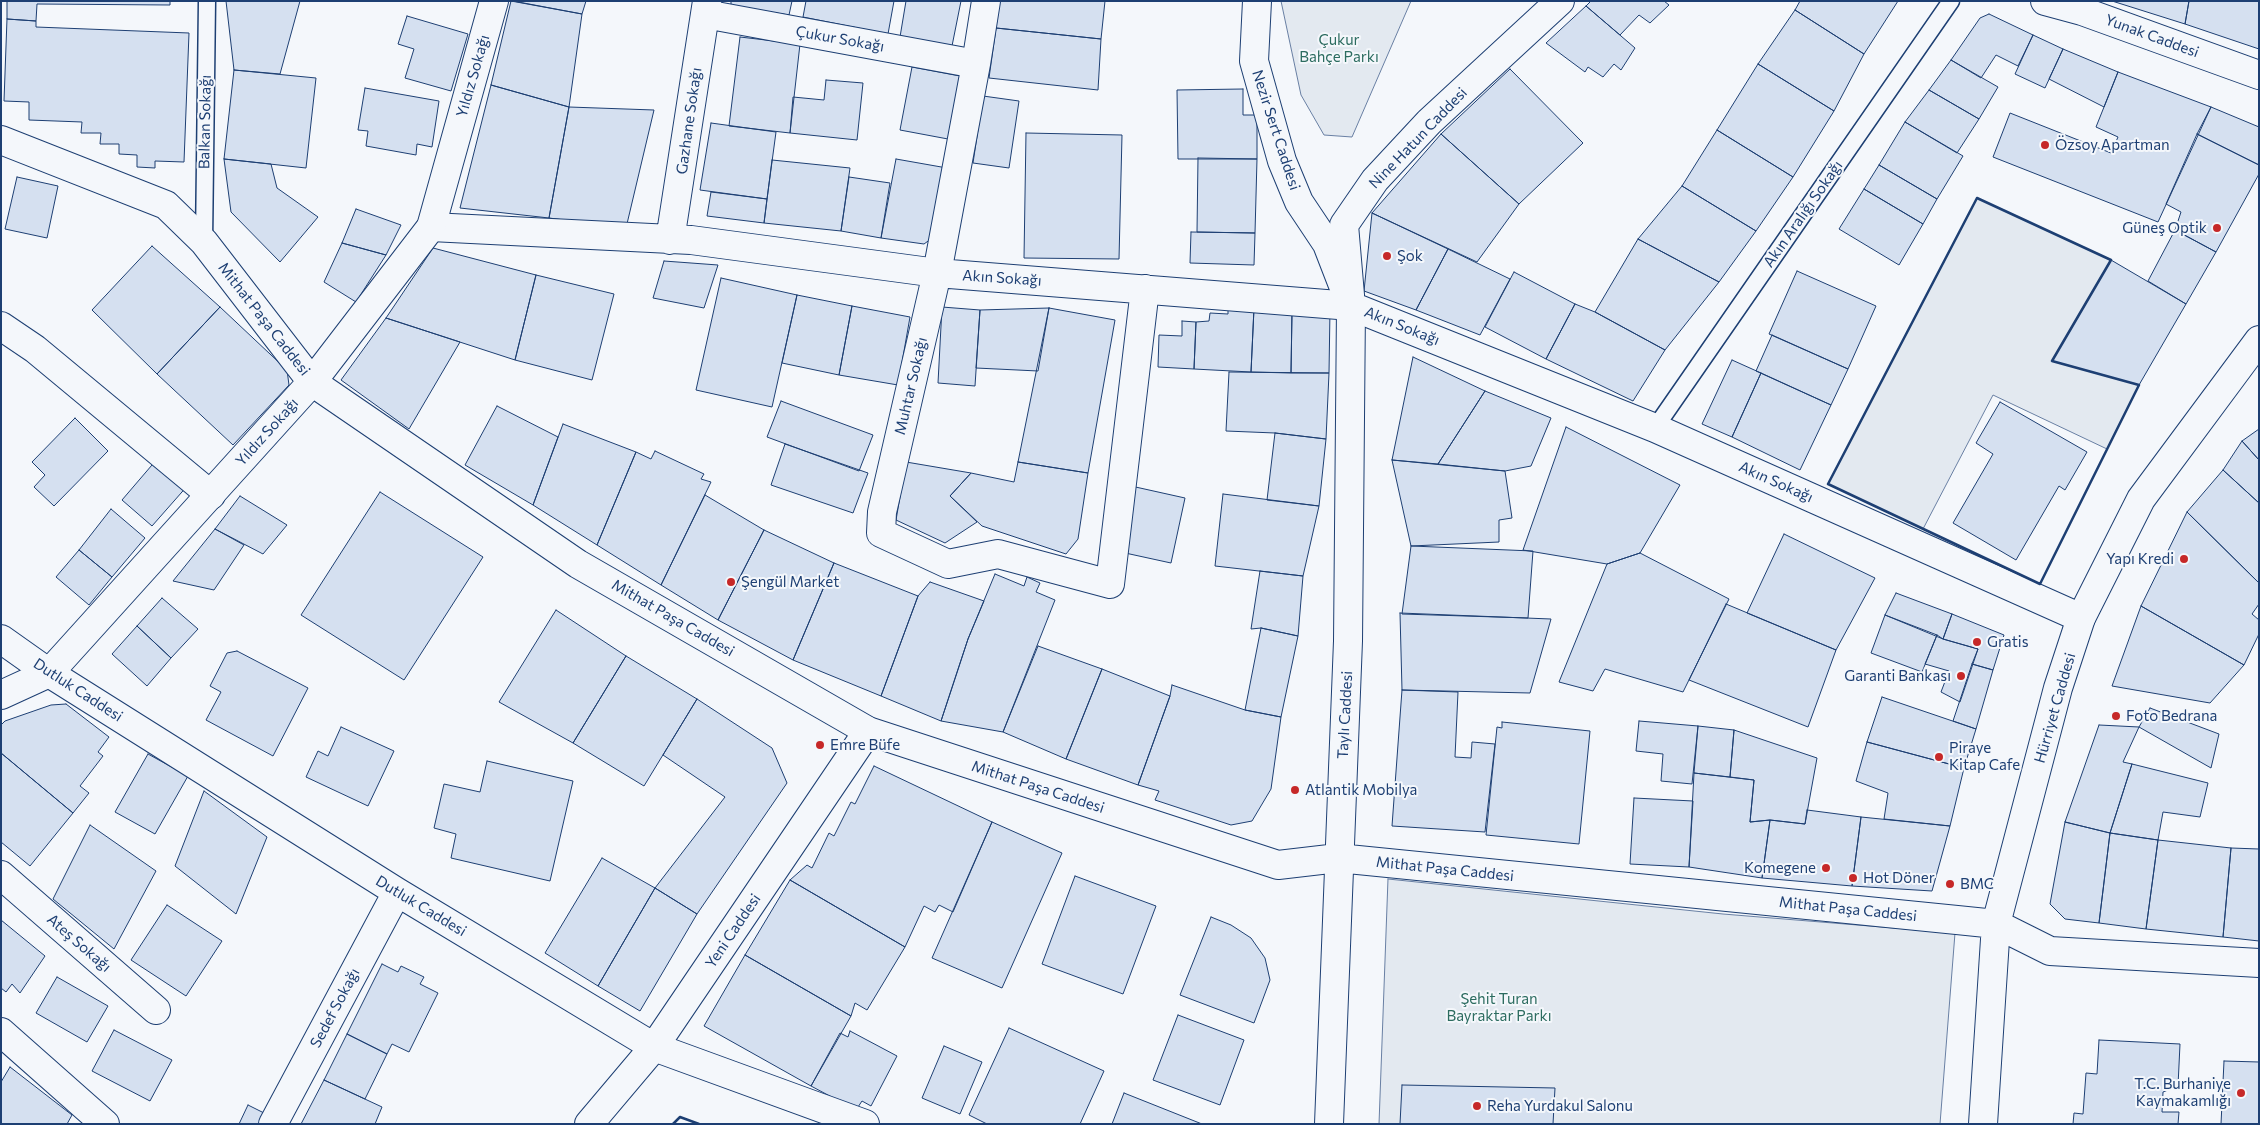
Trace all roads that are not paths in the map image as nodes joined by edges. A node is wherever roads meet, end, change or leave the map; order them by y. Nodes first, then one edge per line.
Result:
1 (207, 1) edge
2 (494, 1) edge
3 (986, 1) edge
4 (1257, 1) edge
5 (1560, 1) edge
6 (1951, 1) edge
7 (2045, 1) edge
8 (2085, 6) edge
9 (706, 8) edge
10 (976, 64) junction
11 (2259, 75) edge
12 (1, 140) edge
13 (431, 227) junction
14 (670, 240) junction
15 (204, 242) junction
16 (937, 273) junction
17 (1145, 289) junction
18 (1351, 306) junction
19 (1, 326) edge
20 (2259, 340) edge
21 (2249, 363) edge
22 (312, 382) junction
23 (1655, 428) junction
24 (211, 495) junction
25 (2081, 618) junction
26 (1, 639) edge
27 (49, 673) junction
28 (1, 695) edge
29 (868, 731) junction
30 (1338, 858) junction
31 (1, 875) edge
32 (397, 892) junction
33 (1996, 924) junction
34 (2259, 962) edge
35 (156, 1010) dead end
36 (1, 1032) edge
37 (654, 1048) junction
38 (105, 1124) edge
39 (274, 1124) edge
40 (589, 1124) edge
41 (865, 1124) edge
42 (1329, 1124) edge
43 (1983, 1124) edge

1 - 15 lane, Balkan Sokağı
2 - 13 street, Yıldız Sokağı
3 - 10 street, Muhtar Sokağı
4 - 18 street, Nezir Sert Caddesi
5 - 18 street, Nine Hatun Caddesi
6 - 23 lane, Akın Aralığı Sokağı
7 - 8 street, Yunak Caddesi
8 - 11 street, Yunak Caddesi
9 - 10 street, Çukur Sokağı
9 - 14 street, Gazhane Sokağı
10 - 16 street, Muhtar Sokağı
12 - 15 street, Mithat Paşa Caddesi
13 - 14 street, Akın Sokağı
13 - 22 street, Yıldız Sokağı
14 - 16 street, Akın Sokağı
15 - 22 street, Mithat Paşa Caddesi
16 - 17 street, Akın Sokağı
16 - 17 street, Muhtar Sokağı
17 - 18 street, Akın Sokağı
18 - 23 street, Akın Sokağı
18 - 30 street, Taylı Caddesi
19 - 24 street
20 - 21 street, Hürriyet Caddesi
21 - 25 street, Hürriyet Caddesi
22 - 24 street, Yıldız Sokağı
22 - 29 street, Mithat Paşa Caddesi
23 - 25 street, Akın Sokağı
24 - 27 street, Yıldız Sokağı
25 - 33 street, Hürriyet Caddesi
26 - 27 street, Dutluk Caddesi
27 - 28 street, Yıldız Sokağı
27 - 32 street, Dutluk Caddesi
29 - 30 street, Mithat Paşa Caddesi
29 - 37 street, Yeni Caddesi
30 - 33 street, Mithat Paşa Caddesi
30 - 42 street, Taylı Caddesi
31 - 35 street, Ateş Sokağı
32 - 37 street, Dutluk Caddesi
32 - 39 street, Sedef Sokağı
33 - 34 street, Mithat Paşa Caddesi
33 - 43 street, Hürriyet Caddesi
36 - 38 street
37 - 40 street, Yeni Caddesi
37 - 41 street, Dutluk Caddesi

